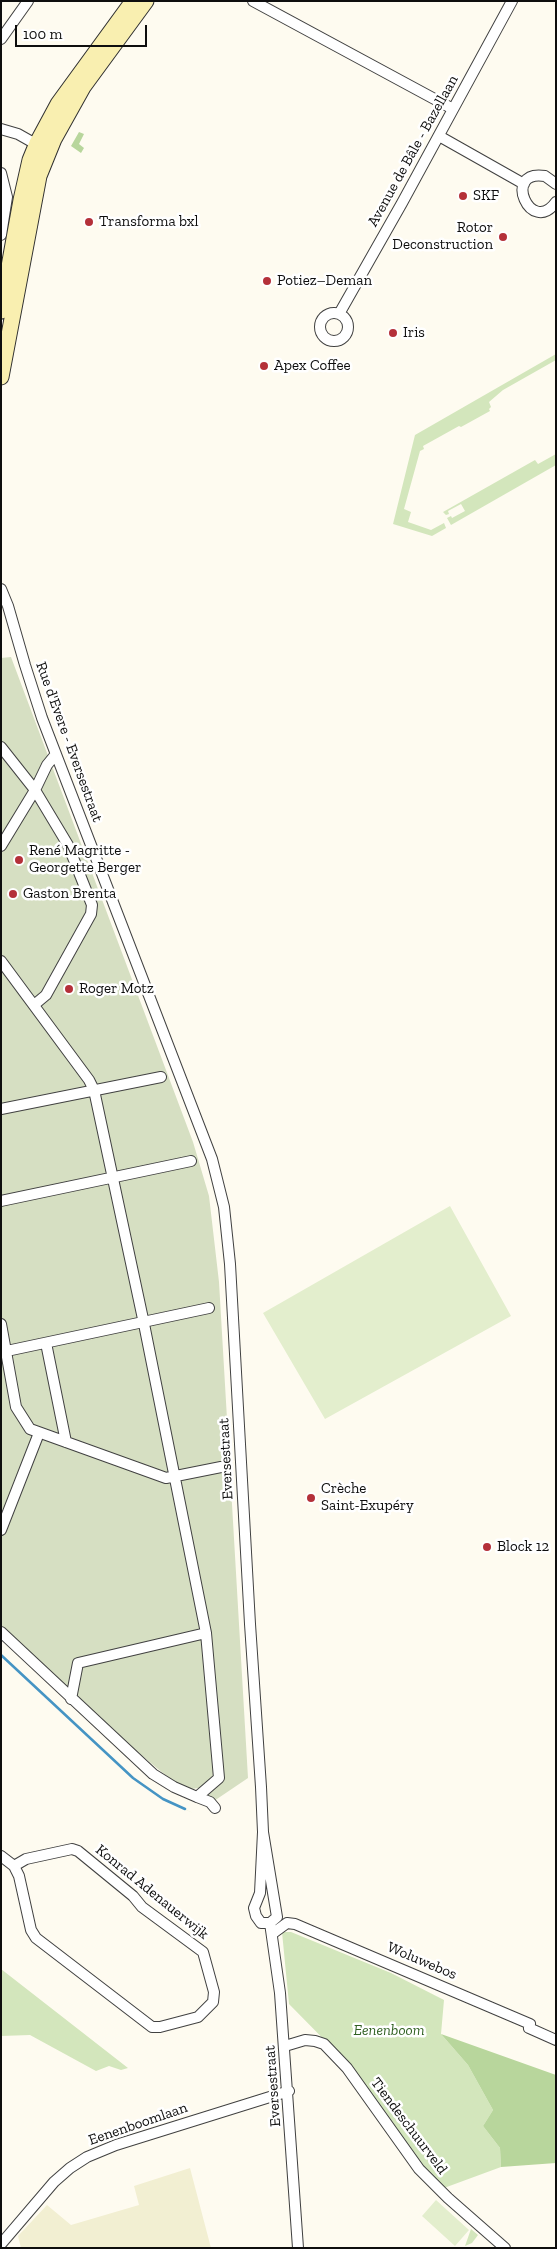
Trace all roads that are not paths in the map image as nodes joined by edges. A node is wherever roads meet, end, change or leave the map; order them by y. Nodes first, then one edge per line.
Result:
1 (28, 1) edge
2 (133, 1) edge
3 (146, 1) edge
4 (253, 1) edge
5 (512, 1) edge
6 (2, 37) edge
7 (453, 109) junction
8 (1, 129) edge
9 (439, 136) junction
10 (37, 143) junction
11 (48, 154) junction
12 (1, 172) edge
13 (524, 184) junction
14 (556, 184) edge
15 (556, 202) edge
16 (1, 235) edge
17 (1, 311) edge
18 (339, 314) dead end
19 (1, 377) edge
20 (1, 589) edge
21 (1, 609) edge
22 (14, 627) junction
23 (1, 747) edge
24 (56, 754) junction
25 (35, 790) junction
26 (1, 846) edge
27 (1, 961) edge
28 (34, 1004) junction
29 (161, 1077) dead end
30 (94, 1090) junction
31 (186, 1091) joint
32 (1, 1109) edge
33 (191, 1161) dead end
34 (113, 1177) junction
35 (1, 1201) edge
36 (209, 1308) dead end
37 (144, 1322) junction
38 (1, 1324) edge
39 (46, 1343) junction
40 (4, 1352) edge
41 (39, 1433) junction
42 (66, 1442) junction
43 (221, 1467) dead end
44 (174, 1478) junction
45 (1, 1530) edge
46 (1, 1632) edge
47 (206, 1633) junction
48 (72, 1699) junction
49 (197, 1797) junction
50 (215, 1808) dead end
51 (263, 1832) junction
52 (1, 1856) edge
53 (14, 1866) junction
54 (273, 1925) junction
55 (556, 2040) edge
56 (285, 2046) junction
57 (289, 2091) junction
58 (1, 2244) edge
59 (298, 2248) edge
60 (506, 2248) edge

1 - 6 street
2 - 10 main road
3 - 11 main road
4 - 7 street
5 - 7 street, Avenue de Bâle - Bazellaan
7 - 9 street, Avenue de Bâle - Bazellaan
8 - 10 street
9 - 13 street
9 - 18 street, Avenue de Bâle - Bazellaan
10 - 11 street
10 - 17 main road
11 - 19 main road
12 - 16 street
13 - 14 street
13 - 15 street
20 - 22 street, Rue d'Evere - Eversestraat
21 - 22 street, Rue d'Evere - Eversestraat
22 - 24 street, Rue d'Evere - Eversestraat
23 - 25 street
24 - 25 street
24 - 31 street, Rue d'Evere - Eversestraat
25 - 26 street
25 - 28 street
27 - 28 street
28 - 30 street
29 - 30 street
30 - 32 street
30 - 34 street
31 - 51 street, Eversestraat
33 - 34 street
34 - 35 street
34 - 37 street
36 - 37 street
37 - 39 street
37 - 44 street
38 - 40 street
39 - 40 street
39 - 42 street
40 - 41 street
41 - 42 street
41 - 45 street
42 - 44 street
43 - 44 street
44 - 47 street
46 - 48 street
47 - 48 street
47 - 49 street
48 - 49 street
49 - 50 street
51 - 54 street, Eversestraat
51 - 54 street, Eversestraat
52 - 53 street
53 - 53 street, Konrad Adenauerwijk
54 - 55 street, Woluwebos
54 - 56 street, Eversestraat
56 - 57 street, Eversestraat
56 - 60 street, Tiendeschuurveld
57 - 58 street, Eenenboomlaan
57 - 59 street, Eversestraat

